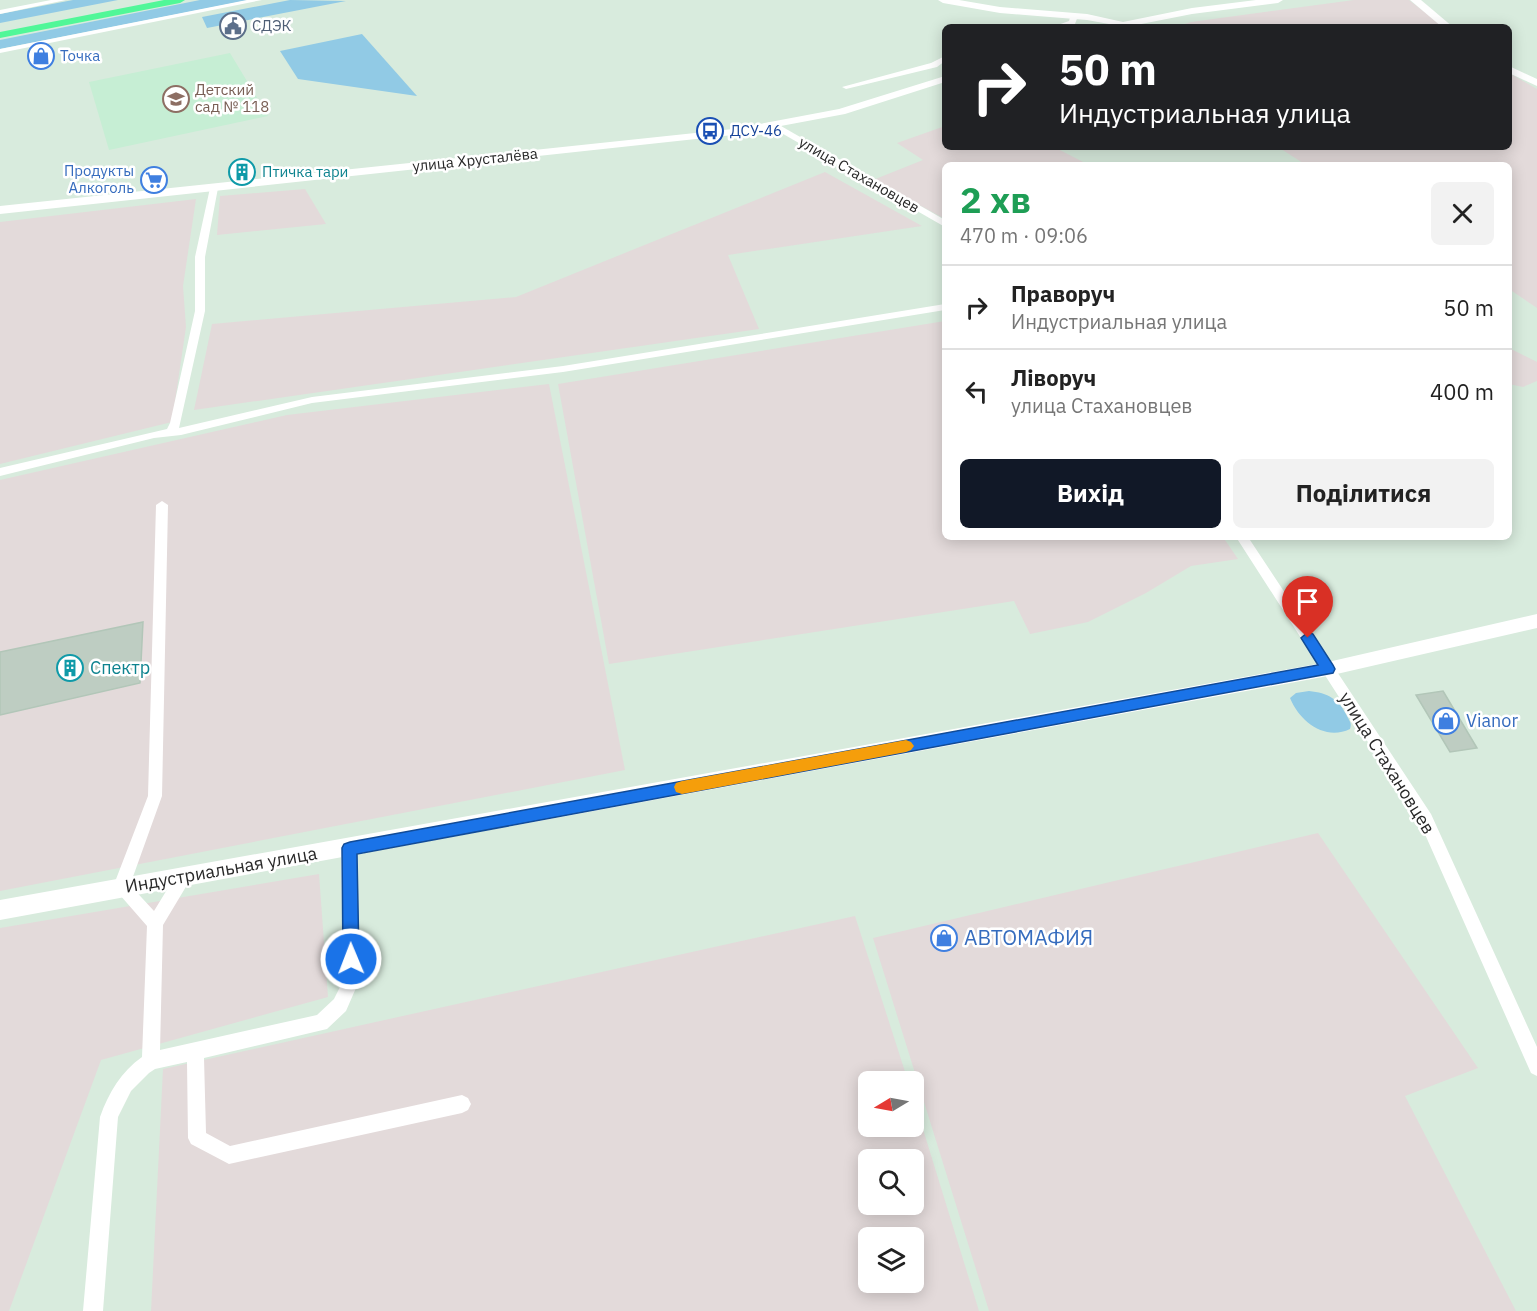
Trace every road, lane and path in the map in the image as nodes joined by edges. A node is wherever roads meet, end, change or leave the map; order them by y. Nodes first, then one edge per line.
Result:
1 (62, 0) edge
2 (140, 0) edge
3 (180, 0) edge
4 (258, 0) edge
5 (943, 0) edge
6 (1278, 0) edge
7 (1415, 0) edge
8 (0, 12) edge
9 (1074, 16) junction
10 (1066, 24) edge
11 (1121, 24) joint
12 (1444, 24) edge
13 (0, 27) edge
14 (0, 35) edge
15 (0, 51) edge
16 (942, 60) edge
17 (1512, 70) edge
18 (942, 80) edge
19 (1537, 83) edge
20 (846, 87) dead end
21 (774, 125) junction
22 (214, 188) junction
23 (0, 210) edge
24 (942, 222) edge
25 (942, 307) edge
26 (171, 432) junction
27 (0, 472) edge
28 (162, 505) dead end
29 (1244, 540) edge
30 (1537, 621) edge
31 (1328, 669) junction
32 (350, 848) junction
33 (185, 875) junction
34 (121, 887) junction
35 (0, 910) edge
36 (155, 923) junction
37 (195, 1051) junction
38 (151, 1061) junction
39 (1537, 1067) edge
40 (462, 1104) dead end
41 (93, 1311) edge

1 - 8 street
2 - 13 main road
3 - 14 main road
4 - 15 street
5 - 9 main road
6 - 11 main road
7 - 12 main road
9 - 10 street
9 - 11 main road
16 - 20 street
17 - 19 main road
18 - 21 main road, улица Хрусталёва
21 - 22 main road, улица Хрусталёва
21 - 24 street, улица Стахановцев
22 - 23 main road, улица Хрусталёва
22 - 26 street
25 - 26 street
26 - 27 street
28 - 34 street
29 - 31 street, улица Стахановцев
30 - 31 main road, Индустриальная улица
31 - 32 main road, Индустриальная улица
31 - 39 street, улица Стахановцев
32 - 33 main road, Индустриальная улица
32 - 37 street
33 - 34 main road, Индустриальная улица
33 - 36 street
34 - 35 main road, Индустриальная улица
34 - 36 street
36 - 38 street
37 - 38 street
37 - 40 street
38 - 41 street

